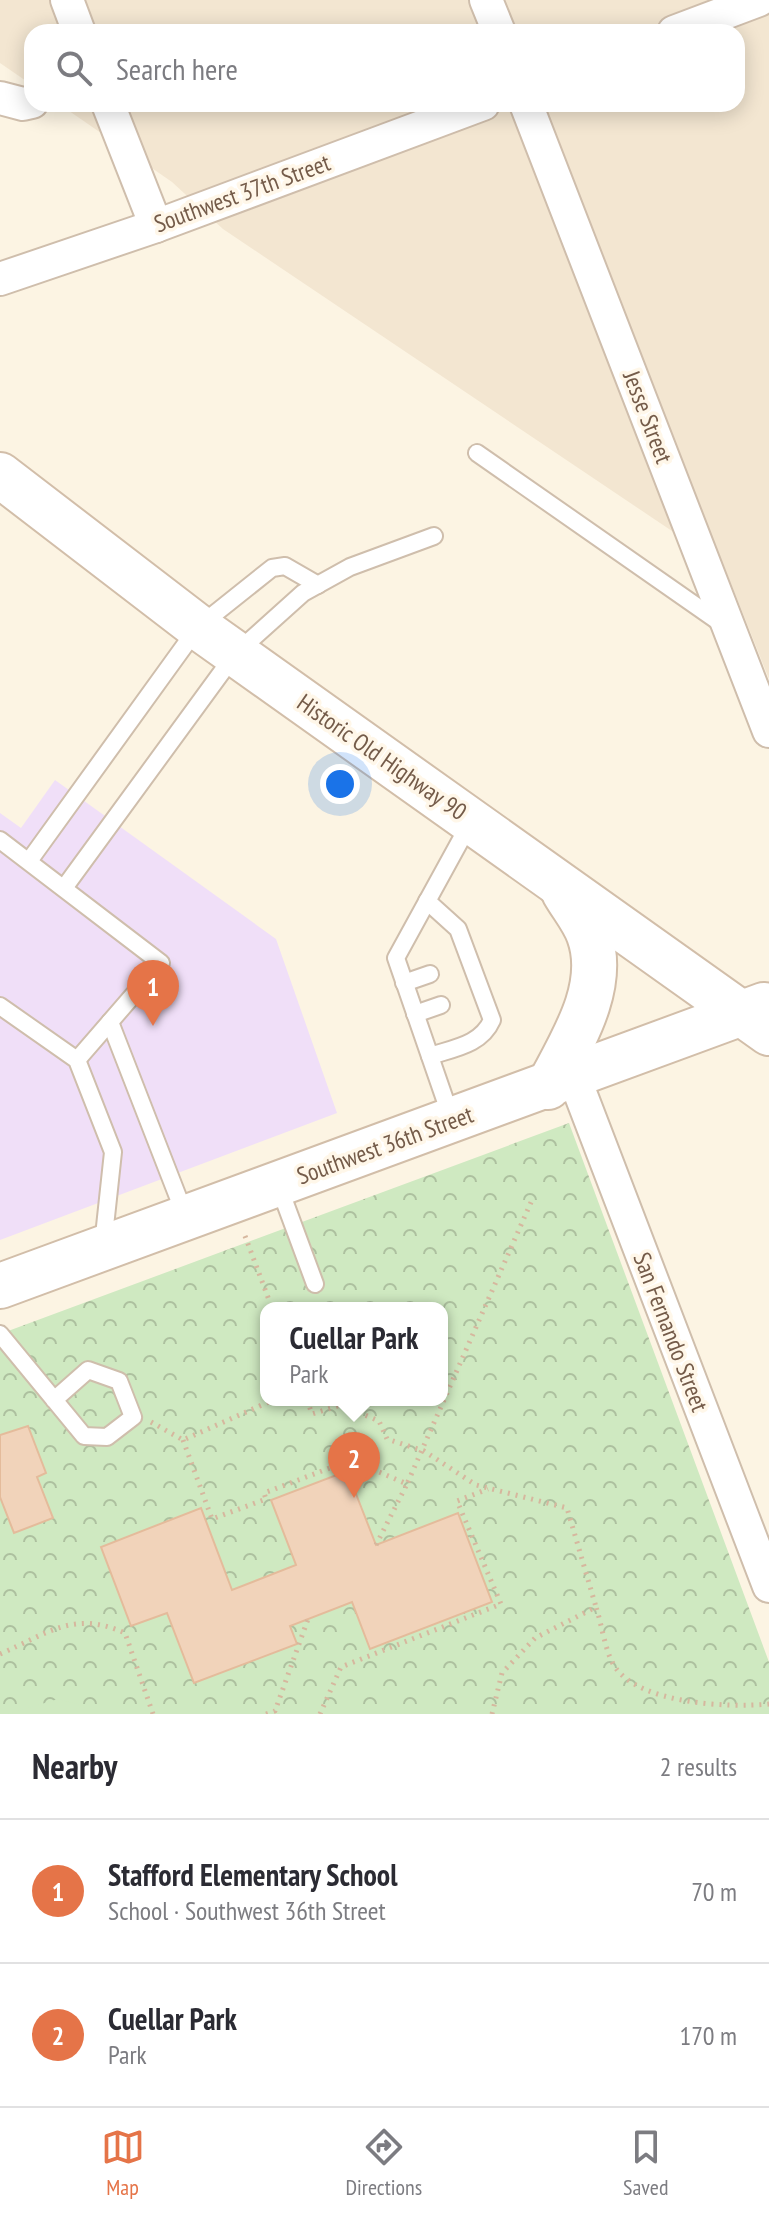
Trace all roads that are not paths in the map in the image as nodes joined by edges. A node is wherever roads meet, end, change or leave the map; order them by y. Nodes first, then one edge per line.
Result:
1 (67, 0) edge
2 (486, 0) edge
3 (759, 0) edge
4 (76, 24) edge
5 (496, 24) edge
6 (695, 24) edge
7 (0, 98) edge
8 (24, 104) edge
9 (111, 112) edge
10 (462, 112) edge
11 (529, 112) edge
12 (156, 226) junction
13 (0, 279) edge
14 (477, 453) dead end
15 (0, 475) edge
16 (434, 536) dead end
17 (318, 585) junction
18 (198, 627) junction
19 (730, 630) junction
20 (235, 654) junction
21 (769, 731) edge
22 (471, 821) junction
23 (0, 840) edge
24 (29, 861) junction
25 (559, 883) junction
26 (64, 888) junction
27 (427, 901) junction
28 (430, 974) dead end
29 (404, 983) junction
30 (441, 1005) dead end
31 (0, 1006) edge
32 (415, 1014) junction
33 (760, 1017) edge
34 (110, 1022) junction
35 (430, 1056) junction
36 (77, 1060) junction
37 (561, 1082) junction
38 (452, 1121) junction
39 (278, 1183) junction
40 (186, 1216) junction
41 (103, 1246) junction
42 (315, 1284) dead end
43 (0, 1286) edge
44 (0, 1334) edge
45 (54, 1400) junction
46 (769, 1586) edge

1 - 4 street
2 - 5 street
3 - 6 street
7 - 8 street
9 - 12 street
10 - 12 street, Southwest 37th Street
11 - 19 street, Jesse Street
12 - 13 street, Southwest 37th Street
14 - 19 lane
15 - 18 main road, Historic Old Highway 90
16 - 17 lane
17 - 18 lane
17 - 20 lane
18 - 20 main road, Historic Old Highway 90
18 - 24 lane
19 - 21 street, Jesse Street
20 - 22 main road, Historic Old Highway 90
20 - 26 lane
22 - 25 main road, Historic Old Highway 90
22 - 27 lane
23 - 24 lane
24 - 26 lane
25 - 33 main road, Historic Old Highway 90
25 - 37 main road
26 - 34 lane
27 - 29 lane
27 - 35 lane
28 - 29 lane
29 - 32 lane
30 - 32 lane
31 - 36 lane
32 - 35 lane
33 - 37 main road, Southwest 36th Street
34 - 36 lane
34 - 40 lane
35 - 38 lane
36 - 41 lane
37 - 38 main road, Southwest 36th Street
37 - 46 street, San Fernando Street
38 - 39 main road, Southwest 36th Street
39 - 40 main road, Southwest 36th Street
39 - 42 lane
40 - 41 main road, Southwest 36th Street
41 - 43 main road, Southwest 36th Street
44 - 45 lane
45 - 45 lane

